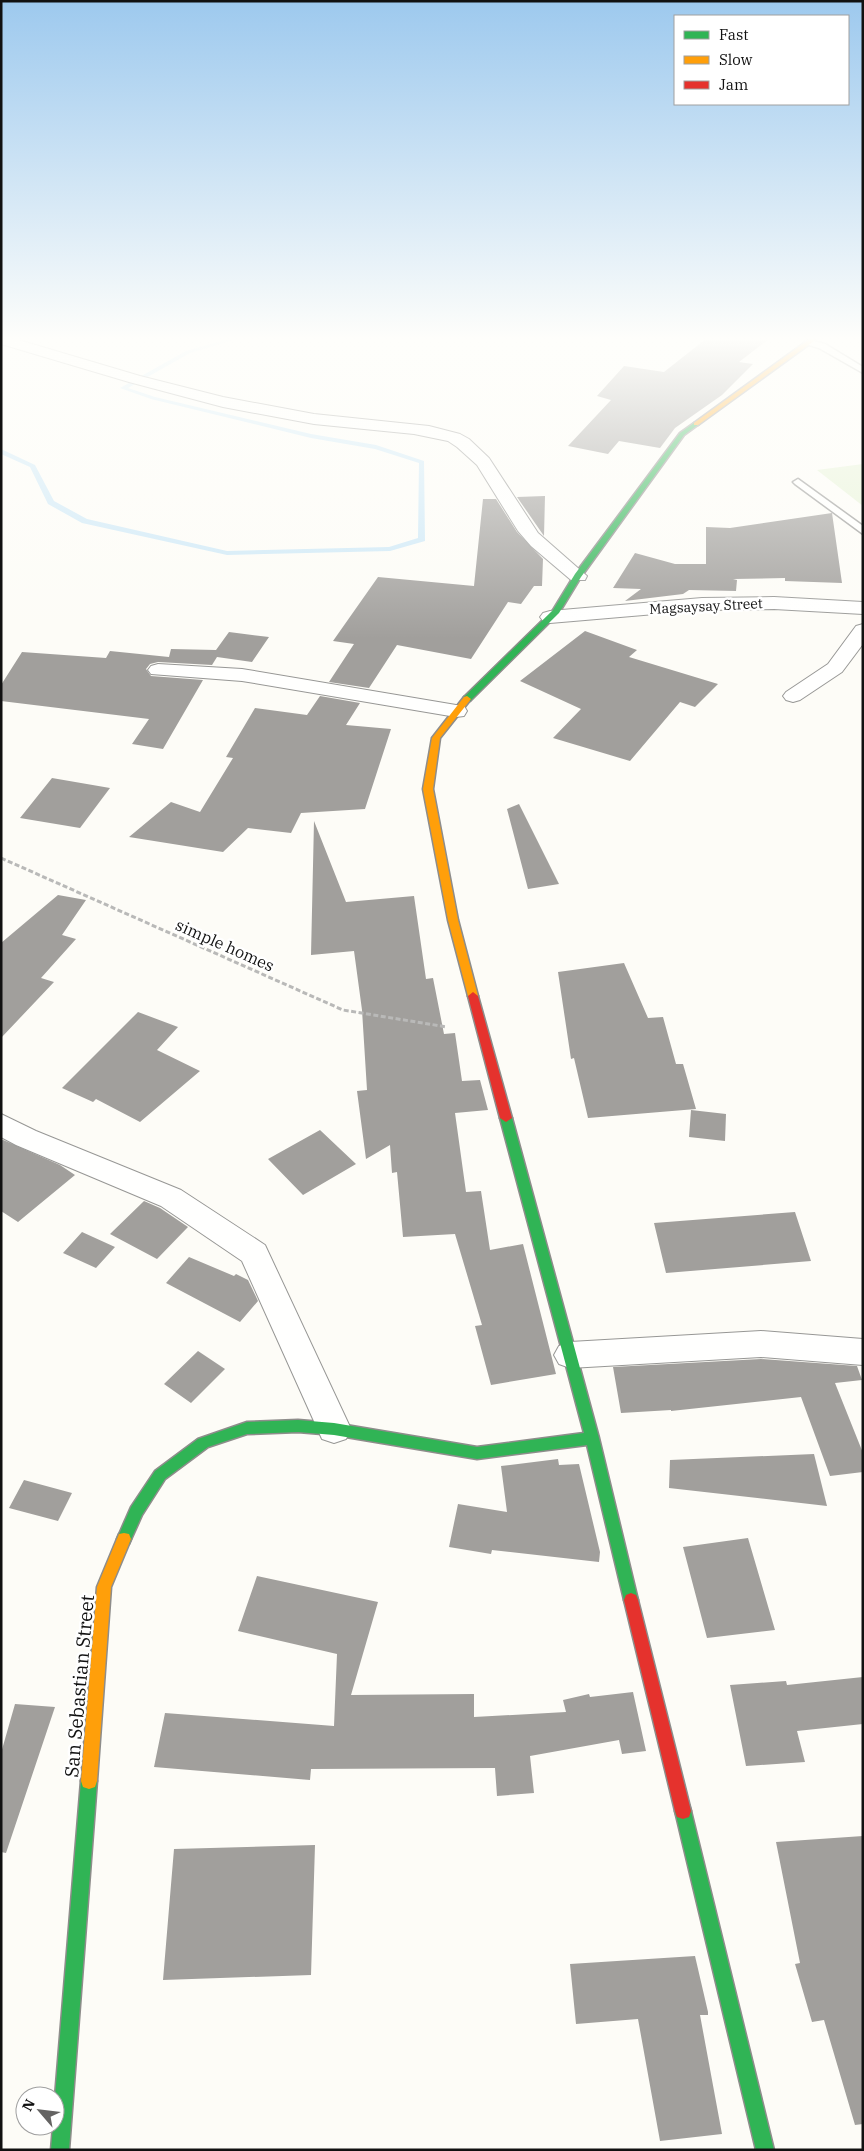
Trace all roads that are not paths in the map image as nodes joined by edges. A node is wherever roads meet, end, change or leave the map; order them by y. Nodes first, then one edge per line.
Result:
1 (455, 438) edge
2 (679, 438) edge
3 (798, 482) dead end
4 (863, 531) edge
5 (578, 576) junction
6 (863, 608) edge
7 (550, 617) junction
8 (863, 630) edge
9 (158, 670) dead end
10 (794, 696) dead end
11 (456, 711) junction
12 (1, 1124) edge
13 (863, 1352) edge
14 (570, 1355) junction
15 (334, 1429) junction
16 (592, 1438) junction
17 (60, 2150) edge
18 (765, 2150) edge

1 - 5 street
2 - 5 main road
3 - 4 lane
5 - 7 main road
6 - 7 street, Magsaysay Street
7 - 11 main road
8 - 10 street
9 - 11 street
11 - 14 main road
12 - 15 street
13 - 14 street
14 - 16 main road
15 - 16 main road, San Sebastian Street
15 - 17 main road, San Sebastian Street
16 - 18 main road

